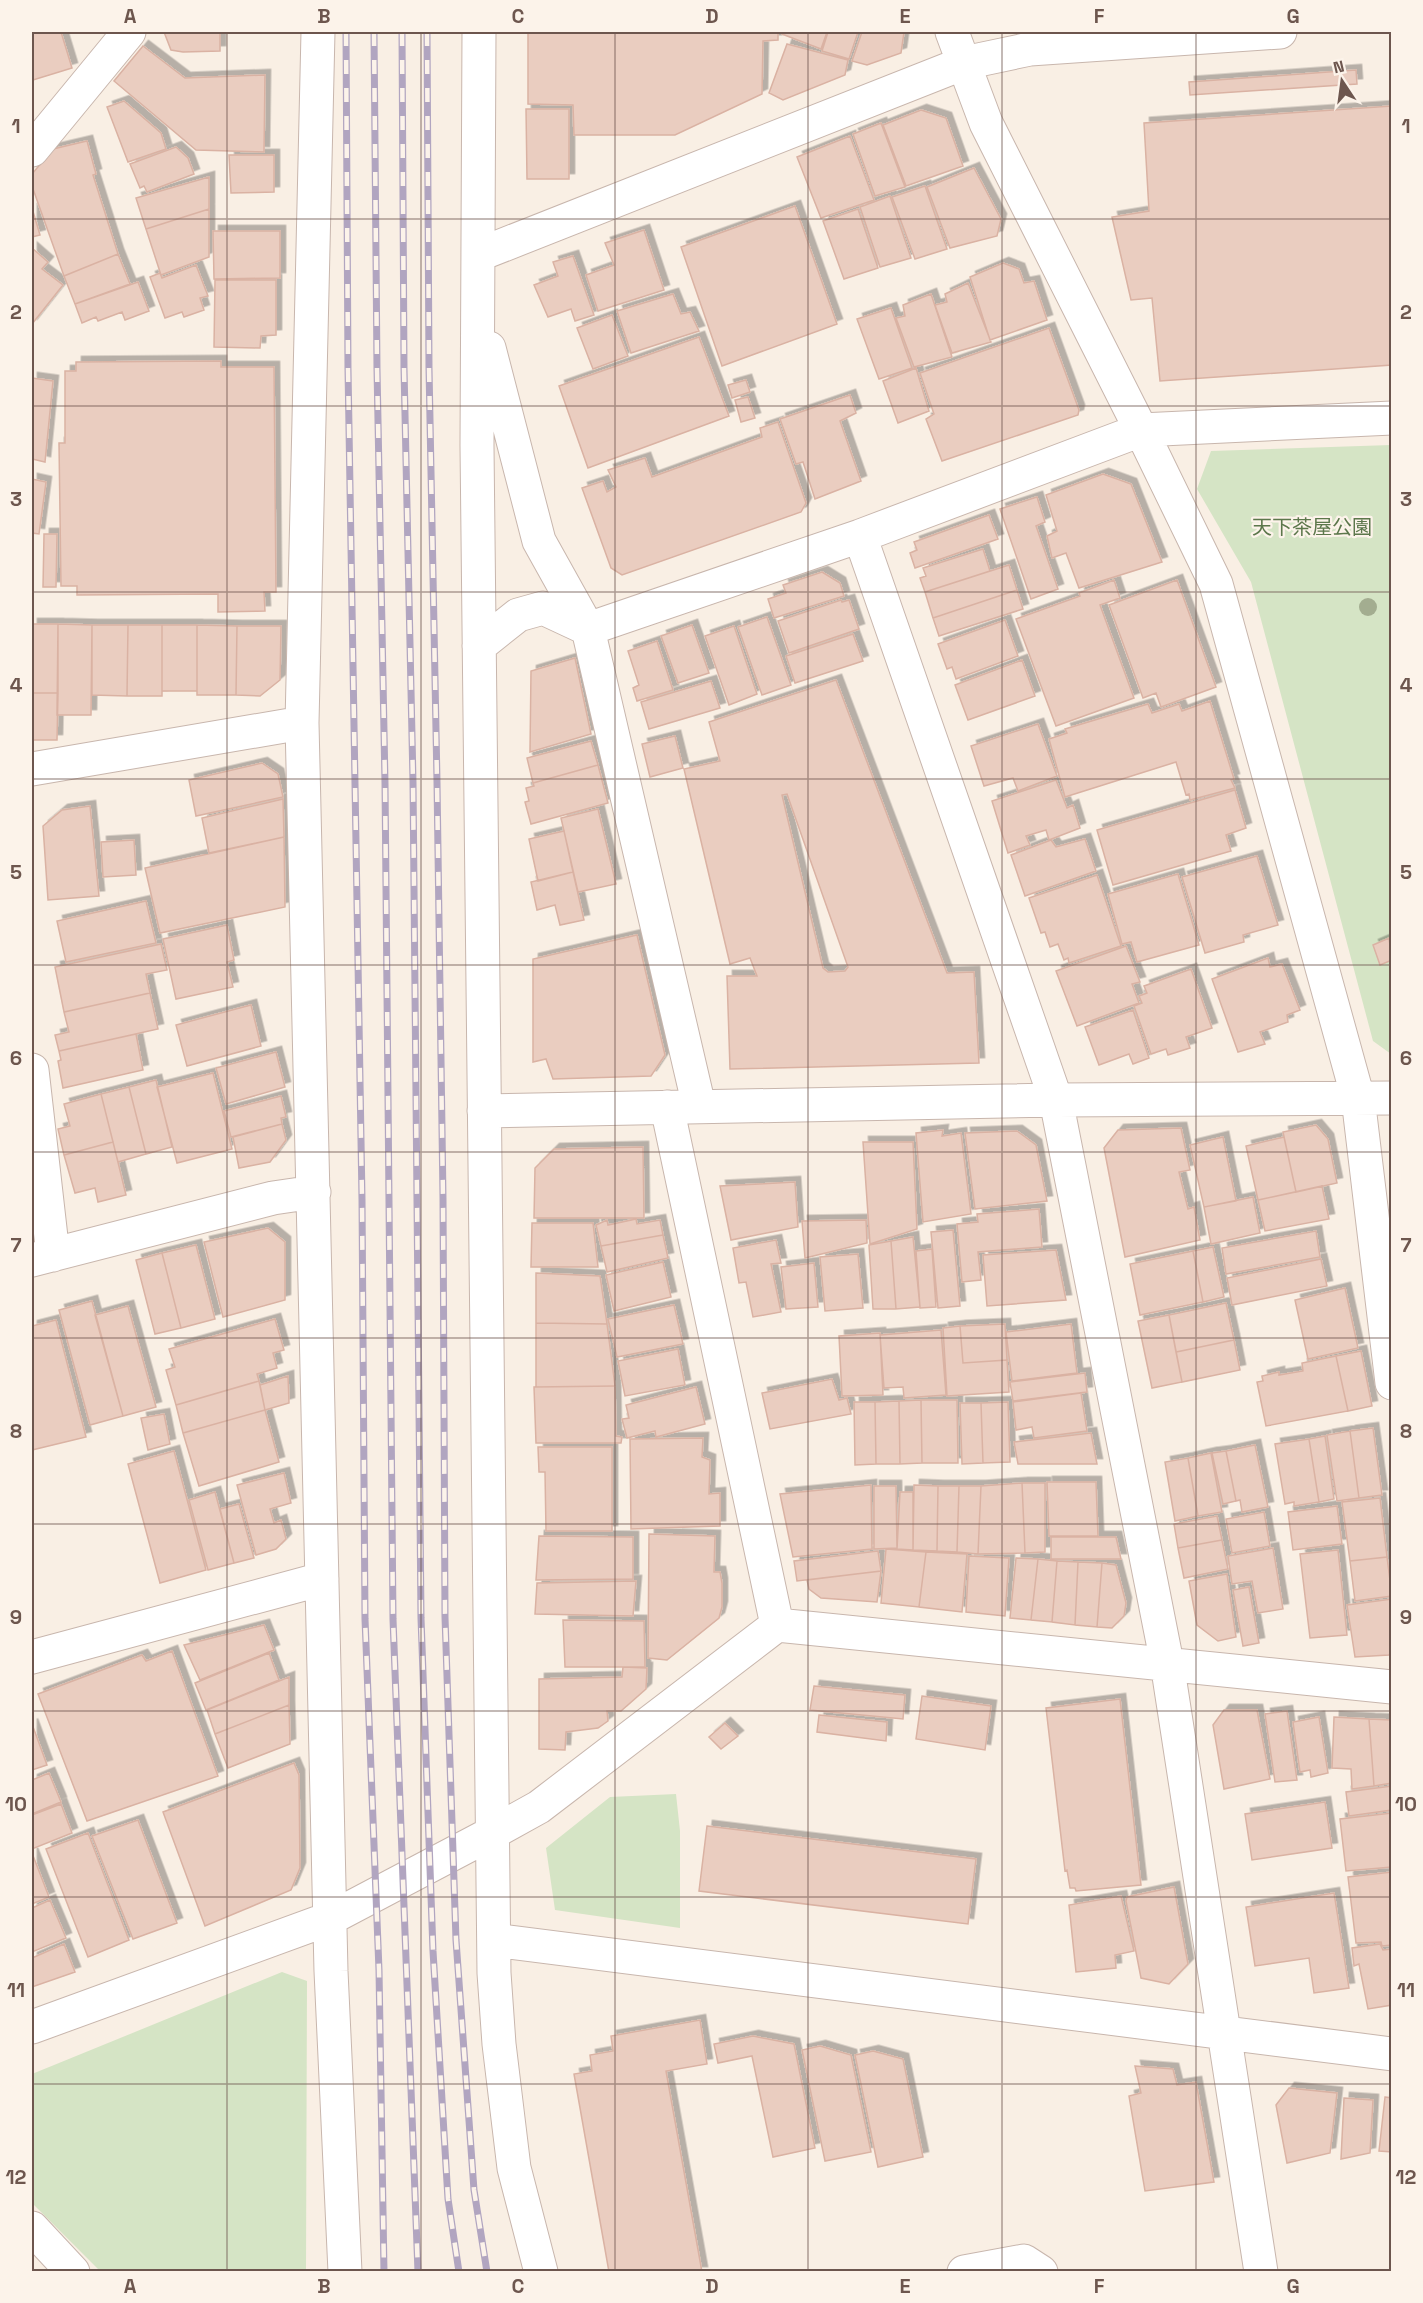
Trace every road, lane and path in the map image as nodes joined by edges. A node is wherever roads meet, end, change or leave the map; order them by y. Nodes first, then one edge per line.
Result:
1 (129, 32) edge
2 (318, 32) edge
3 (479, 32) edge
4 (952, 32) edge
5 (1280, 32) edge
6 (964, 63) junction
7 (32, 150) edge
8 (478, 255) junction
9 (477, 306) junction
10 (1392, 418) edge
11 (1141, 430) junction
12 (860, 536) junction
13 (588, 629) junction
14 (479, 646) junction
15 (302, 723) junction
16 (32, 770) edge
17 (32, 1070) edge
18 (1358, 1098) junction
19 (1392, 1098) edge
20 (1056, 1100) junction
21 (699, 1106) junction
22 (667, 1107) junction
23 (484, 1111) junction
24 (314, 1192) junction
25 (42, 1258) edge
26 (1392, 1383) edge
27 (322, 1580) junction
28 (777, 1625) junction
29 (32, 1657) edge
30 (1167, 1663) junction
31 (1392, 1687) edge
32 (494, 1832) junction
33 (330, 1918) junction
34 (494, 1940) junction
35 (32, 2027) edge
36 (1225, 2032) junction
37 (1392, 2054) edge
38 (32, 2228) edge
39 (73, 2271) edge
40 (345, 2271) edge
41 (541, 2271) edge
42 (964, 2271) edge
43 (1041, 2271) edge
44 (1261, 2271) edge

1 - 7 street
2 - 15 street
3 - 8 street
4 - 6 street
5 - 6 street
6 - 8 street
6 - 11 street
8 - 9 street
9 - 13 street
9 - 14 street
10 - 11 street
11 - 12 street
11 - 18 street
12 - 13 street
12 - 20 street
13 - 14 street
13 - 21 street
14 - 23 street
15 - 16 street
15 - 24 street
17 - 25 street
18 - 19 street
18 - 20 street
18 - 26 street
20 - 21 street
20 - 30 street
21 - 22 street
22 - 23 street
22 - 28 street
23 - 32 street
24 - 25 street
24 - 27 street
27 - 29 street
27 - 33 street
28 - 30 street
28 - 32 street
30 - 31 street
30 - 36 street
32 - 33 street
32 - 34 street
33 - 35 street
33 - 40 street
34 - 36 street
34 - 41 street
36 - 37 street
36 - 44 street
38 - 39 street
42 - 43 street

